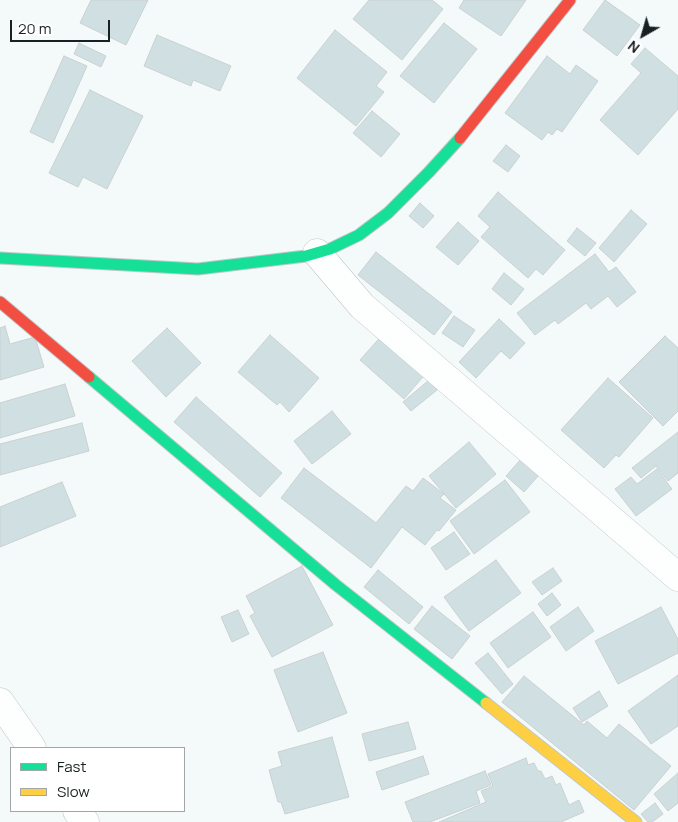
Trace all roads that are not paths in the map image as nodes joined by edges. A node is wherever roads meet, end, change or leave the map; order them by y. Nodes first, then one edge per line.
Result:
1 (570, 0) edge
2 (317, 253) junction
3 (0, 258) edge
4 (0, 302) edge
5 (678, 577) edge
6 (0, 702) edge
7 (31, 747) edge
8 (636, 822) edge

1 - 2 street
2 - 3 street
2 - 5 street
4 - 8 street
6 - 7 street

